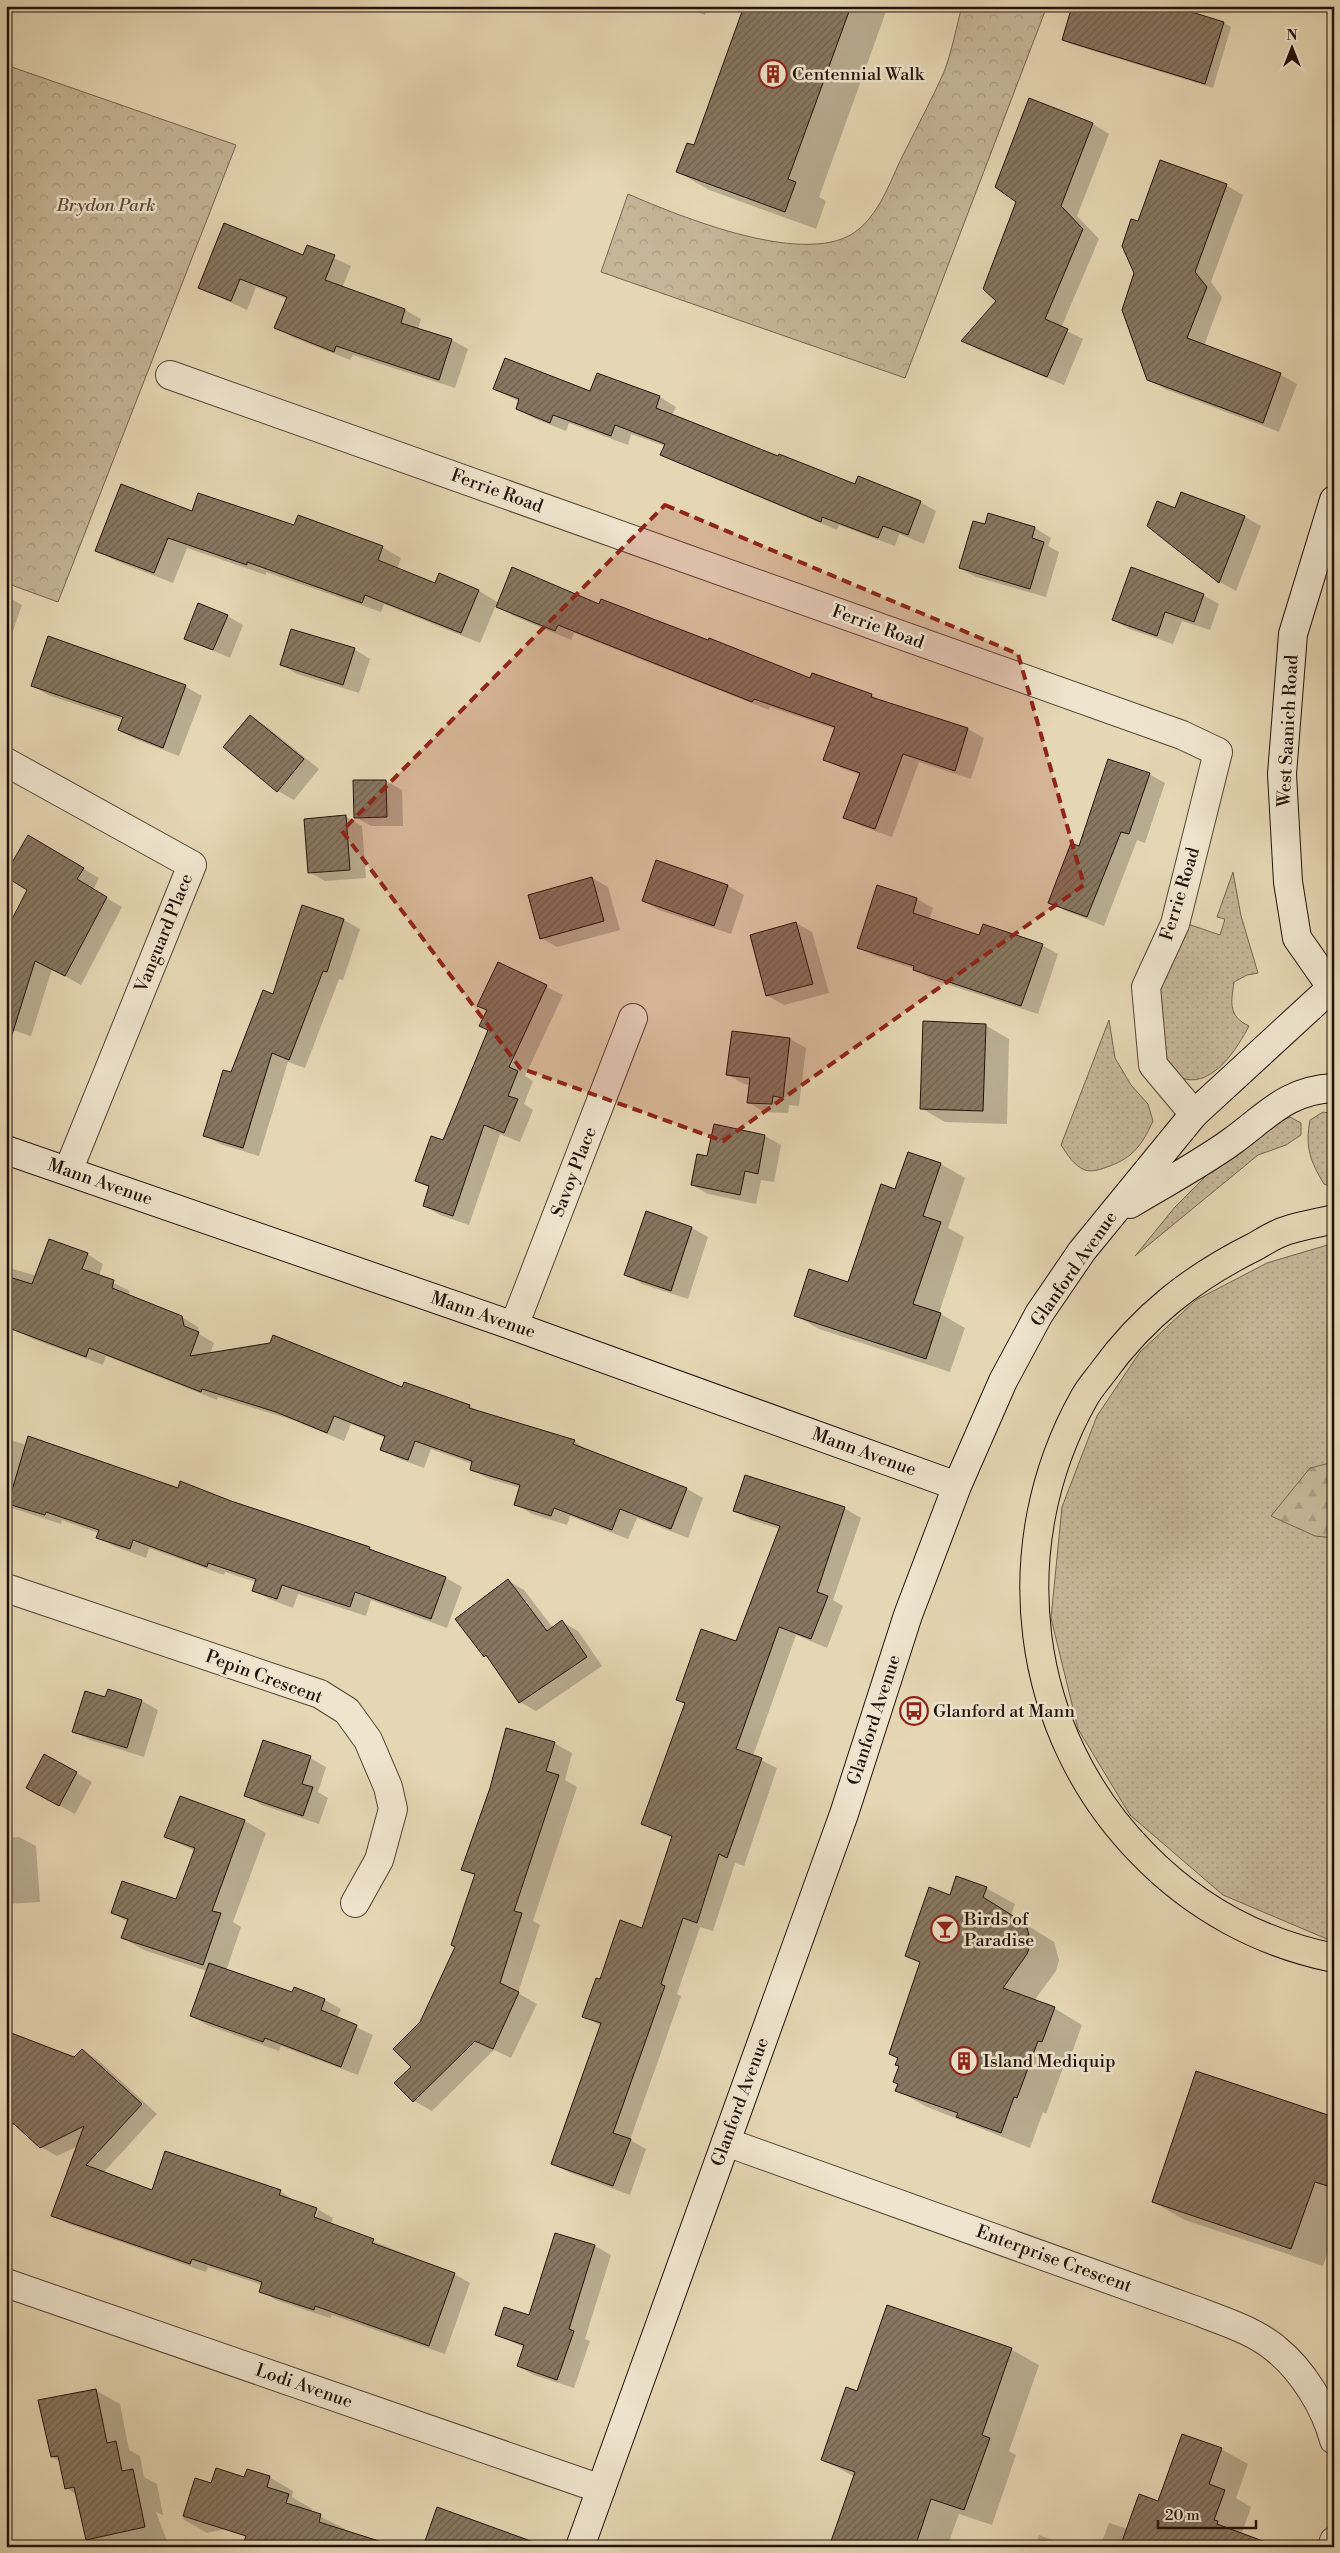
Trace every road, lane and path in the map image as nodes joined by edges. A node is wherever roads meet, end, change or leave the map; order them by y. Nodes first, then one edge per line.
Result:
1 (170, 375) dead end
2 (1334, 500) edge
3 (6, 762) edge
4 (1332, 989) edge
5 (633, 1018) dead end
6 (1334, 1088) edge
7 (1194, 1114) junction
8 (6, 1150) edge
9 (68, 1171) junction
10 (1112, 1215) junction
11 (1334, 1219) edge
12 (514, 1326) junction
13 (957, 1486) junction
14 (6, 1588) edge
15 (355, 1903) dead end
16 (1334, 1958) edge
17 (726, 2142) junction
18 (6, 2283) edge
19 (1334, 2440) edge
20 (601, 2489) junction
21 (1334, 2541) edge
22 (580, 2547) edge
23 (1332, 2547) edge

1 - 7 street, Ferrie Road
2 - 4 street, West Saanich Road
3 - 9 street, Vanguard Place
4 - 7 street, Glanford Avenue
5 - 12 street, Savoy Place
6 - 10 street
7 - 10 street, Glanford Avenue
8 - 9 street, Mann Avenue
9 - 12 street, Mann Avenue
10 - 13 street, Glanford Avenue
11 - 16 highway
12 - 13 street, Mann Avenue
13 - 17 street, Glanford Avenue
14 - 15 street, Pepin Crescent
17 - 19 street, Enterprise Crescent
17 - 20 street, Glanford Avenue
18 - 20 street, Lodi Avenue
20 - 22 street, Glanford Avenue
21 - 23 street

